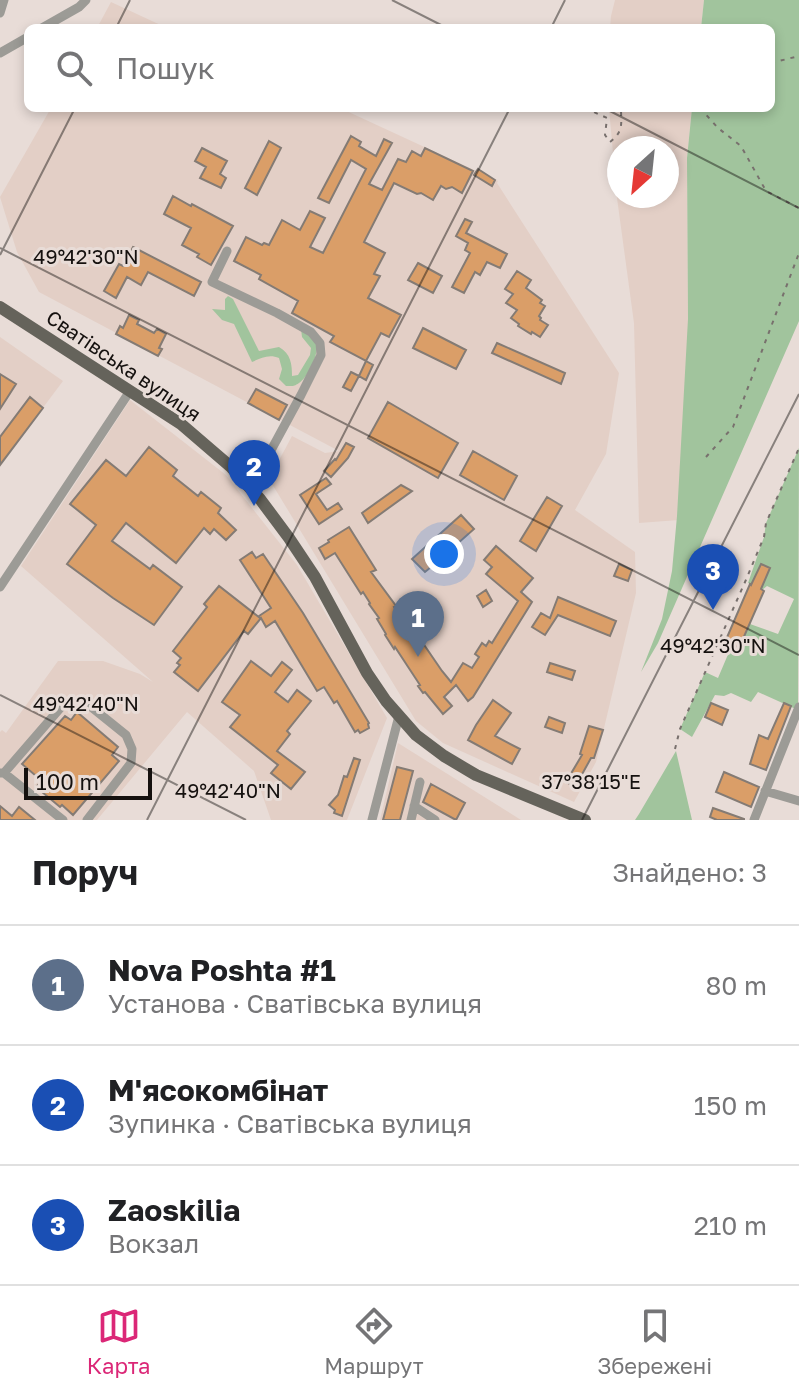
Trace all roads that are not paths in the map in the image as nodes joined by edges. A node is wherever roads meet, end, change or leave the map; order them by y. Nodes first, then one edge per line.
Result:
1 (4, 0) edge
2 (86, 0) edge
3 (0, 13) edge
4 (49, 24) edge
5 (24, 39) edge
6 (0, 53) edge
7 (227, 251) dead end
8 (2, 306) edge
9 (130, 391) junction
10 (250, 489) junction
11 (0, 587) edge
12 (799, 707) edge
13 (399, 716) junction
14 (2, 773) edge
15 (420, 782) dead end
16 (765, 791) junction
17 (799, 801) edge
18 (414, 806) junction
19 (63, 820) edge
20 (87, 820) edge
21 (372, 820) edge
22 (411, 820) edge
23 (435, 820) edge
24 (585, 820) edge
25 (754, 820) edge

1 - 3 street
2 - 4 street
5 - 6 street
7 - 10 street
8 - 9 main road, Сватівська вулиця
9 - 10 main road, Сватівська вулиця
9 - 11 street
10 - 13 main road, Сватівська вулиця
12 - 16 street
13 - 21 street
13 - 24 main road, Сватівська вулиця
14 - 19 street
14 - 20 street
15 - 18 street
16 - 17 street
16 - 25 street
18 - 22 street
18 - 23 street

